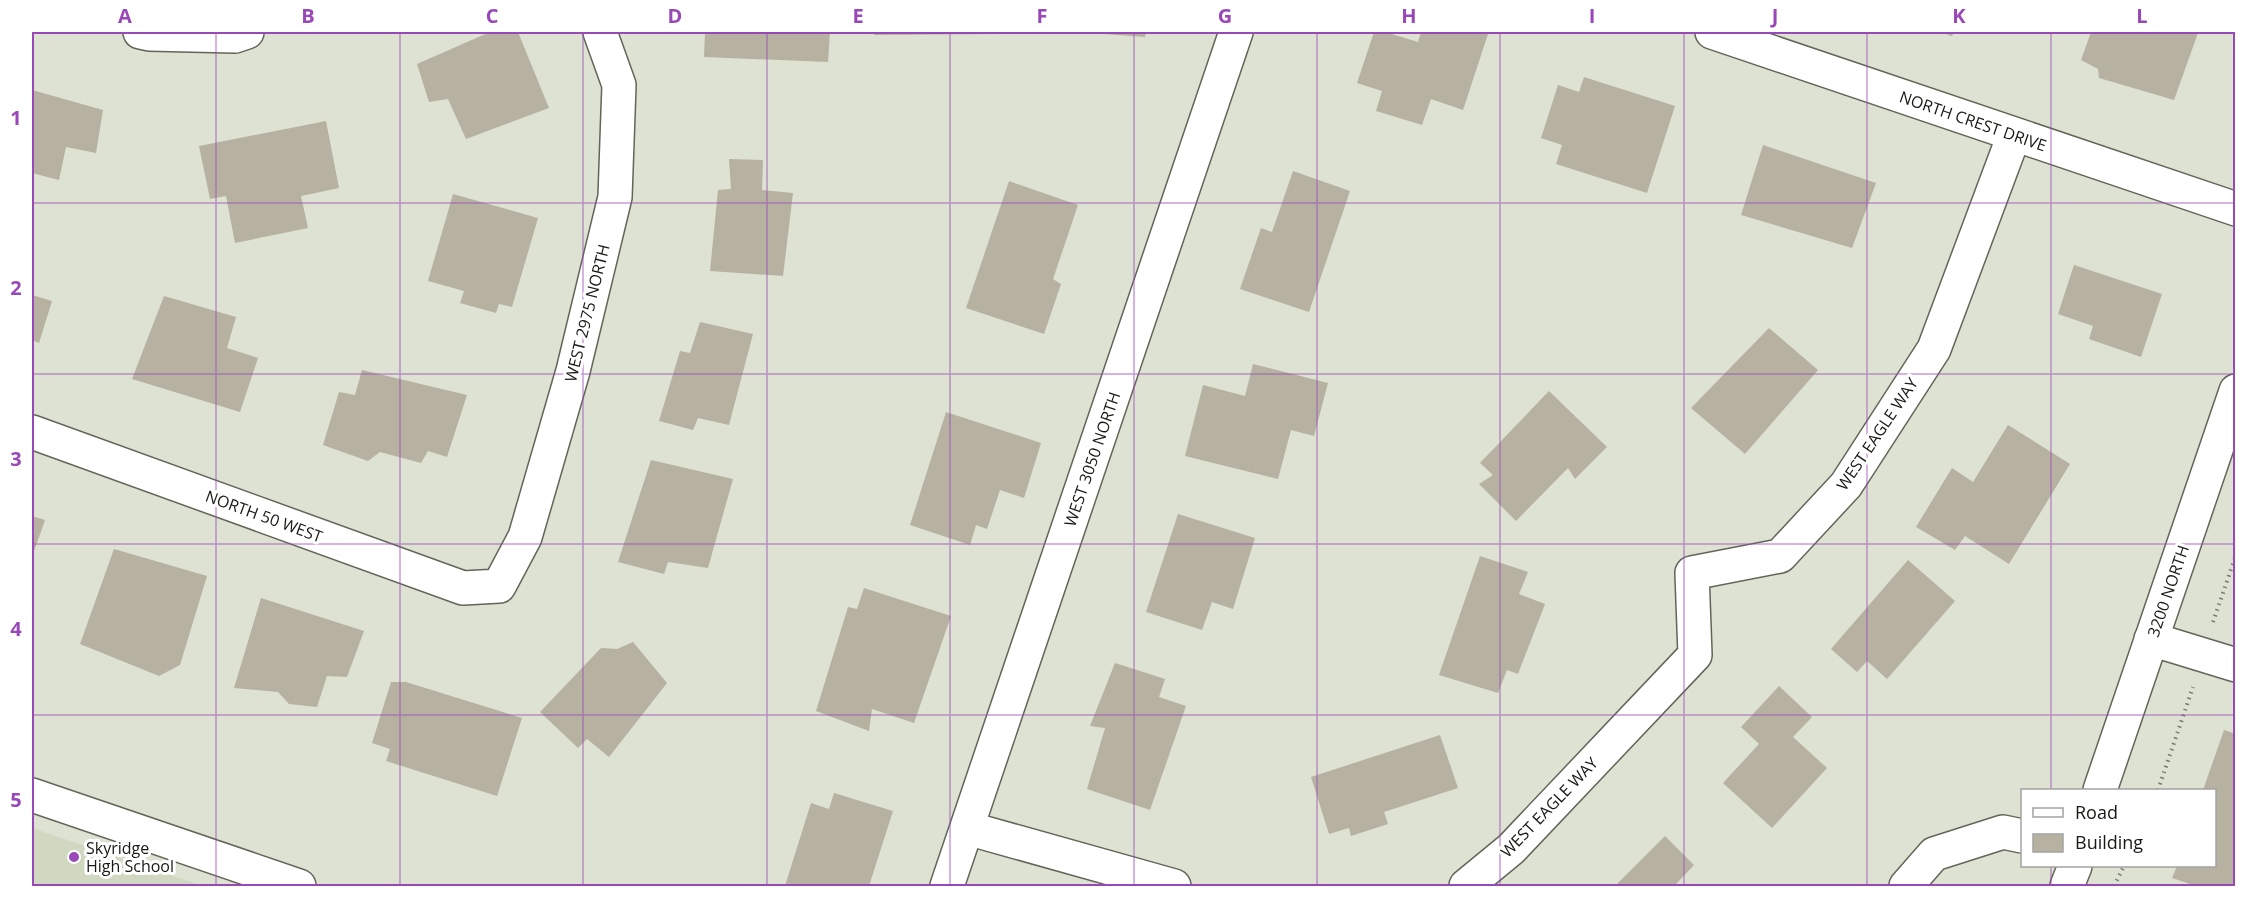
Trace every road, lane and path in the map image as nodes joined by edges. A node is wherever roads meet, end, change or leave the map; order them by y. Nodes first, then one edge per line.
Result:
1 (140, 32) edge
2 (247, 32) edge
3 (600, 32) edge
4 (1236, 32) edge
5 (1712, 32) edge
6 (2014, 135) junction
7 (2235, 209) edge
8 (2235, 391) edge
9 (32, 432) edge
10 (2235, 555) edge
11 (499, 586) joint
12 (2216, 612) dead end
13 (2151, 639) junction
14 (2235, 665) edge
15 (2190, 696) dead end
16 (2100, 789) edge
17 (2158, 789) edge
18 (32, 795) edge
19 (967, 828) junction
20 (2021, 836) edge
21 (2075, 867) edge
22 (2124, 867) edge
23 (299, 886) edge
24 (947, 886) edge
25 (1174, 886) edge
26 (1466, 886) edge
27 (1906, 886) edge
28 (2067, 886) edge
29 (2114, 886) edge

1 - 2 street
3 - 11 street, WEST 2975 NORTH
4 - 19 street, WEST 3050 NORTH
5 - 6 street, NORTH CREST DRIVE
6 - 7 street, NORTH CREST DRIVE
6 - 26 street, WEST EAGLE WAY
8 - 13 street, 3200 NORTH
9 - 11 street, NORTH 50 WEST
10 - 12 path
13 - 14 street
13 - 16 street, 3200 NORTH
15 - 17 path
18 - 23 street
19 - 24 street, WEST 3050 NORTH
19 - 25 street
20 - 27 street
21 - 28 street
22 - 29 path

